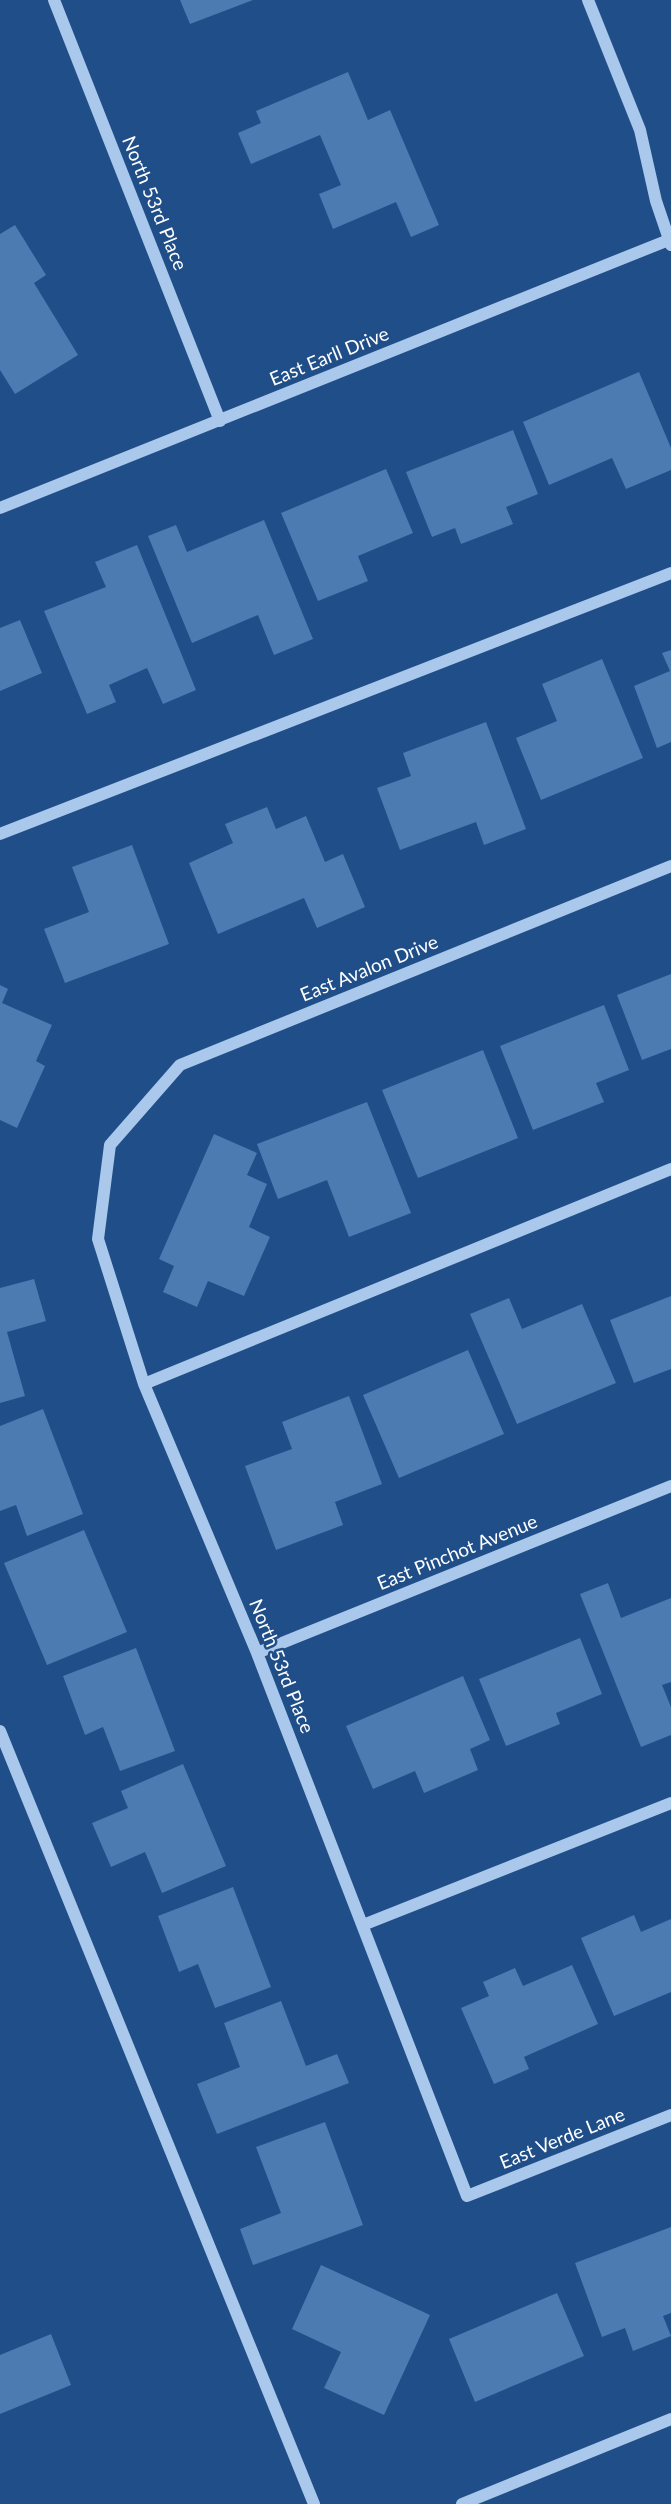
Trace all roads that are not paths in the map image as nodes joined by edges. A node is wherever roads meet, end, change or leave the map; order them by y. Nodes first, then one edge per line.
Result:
1 (54, 0) edge
2 (588, 0) edge
3 (670, 241) edge
4 (220, 421) junction
5 (0, 508) edge
6 (671, 573) edge
7 (0, 834) edge
8 (671, 866) edge
9 (110, 1145) joint
10 (671, 1169) edge
11 (144, 1384) junction
12 (671, 1486) edge
13 (257, 1653) junction
14 (0, 1731) edge
15 (671, 1803) edge
16 (363, 1925) junction
17 (671, 2116) edge
18 (467, 2196) joint
19 (671, 2419) edge
20 (314, 2504) edge
21 (462, 2504) edge

1 - 4 street, North 53rd Place
2 - 3 street
3 - 4 street, East Earll Drive
4 - 5 street, East Earll Drive
6 - 7 street
8 - 9 street, East Avalon Drive
9 - 11 street, North 53rd Place
10 - 11 street
11 - 13 street, North 53rd Place
12 - 13 street, East Pinchot Avenue
13 - 16 street, North 53rd Place
14 - 20 street
15 - 16 street
16 - 18 street, North 53rd Place
17 - 18 street, East Verde Lane
19 - 21 street

